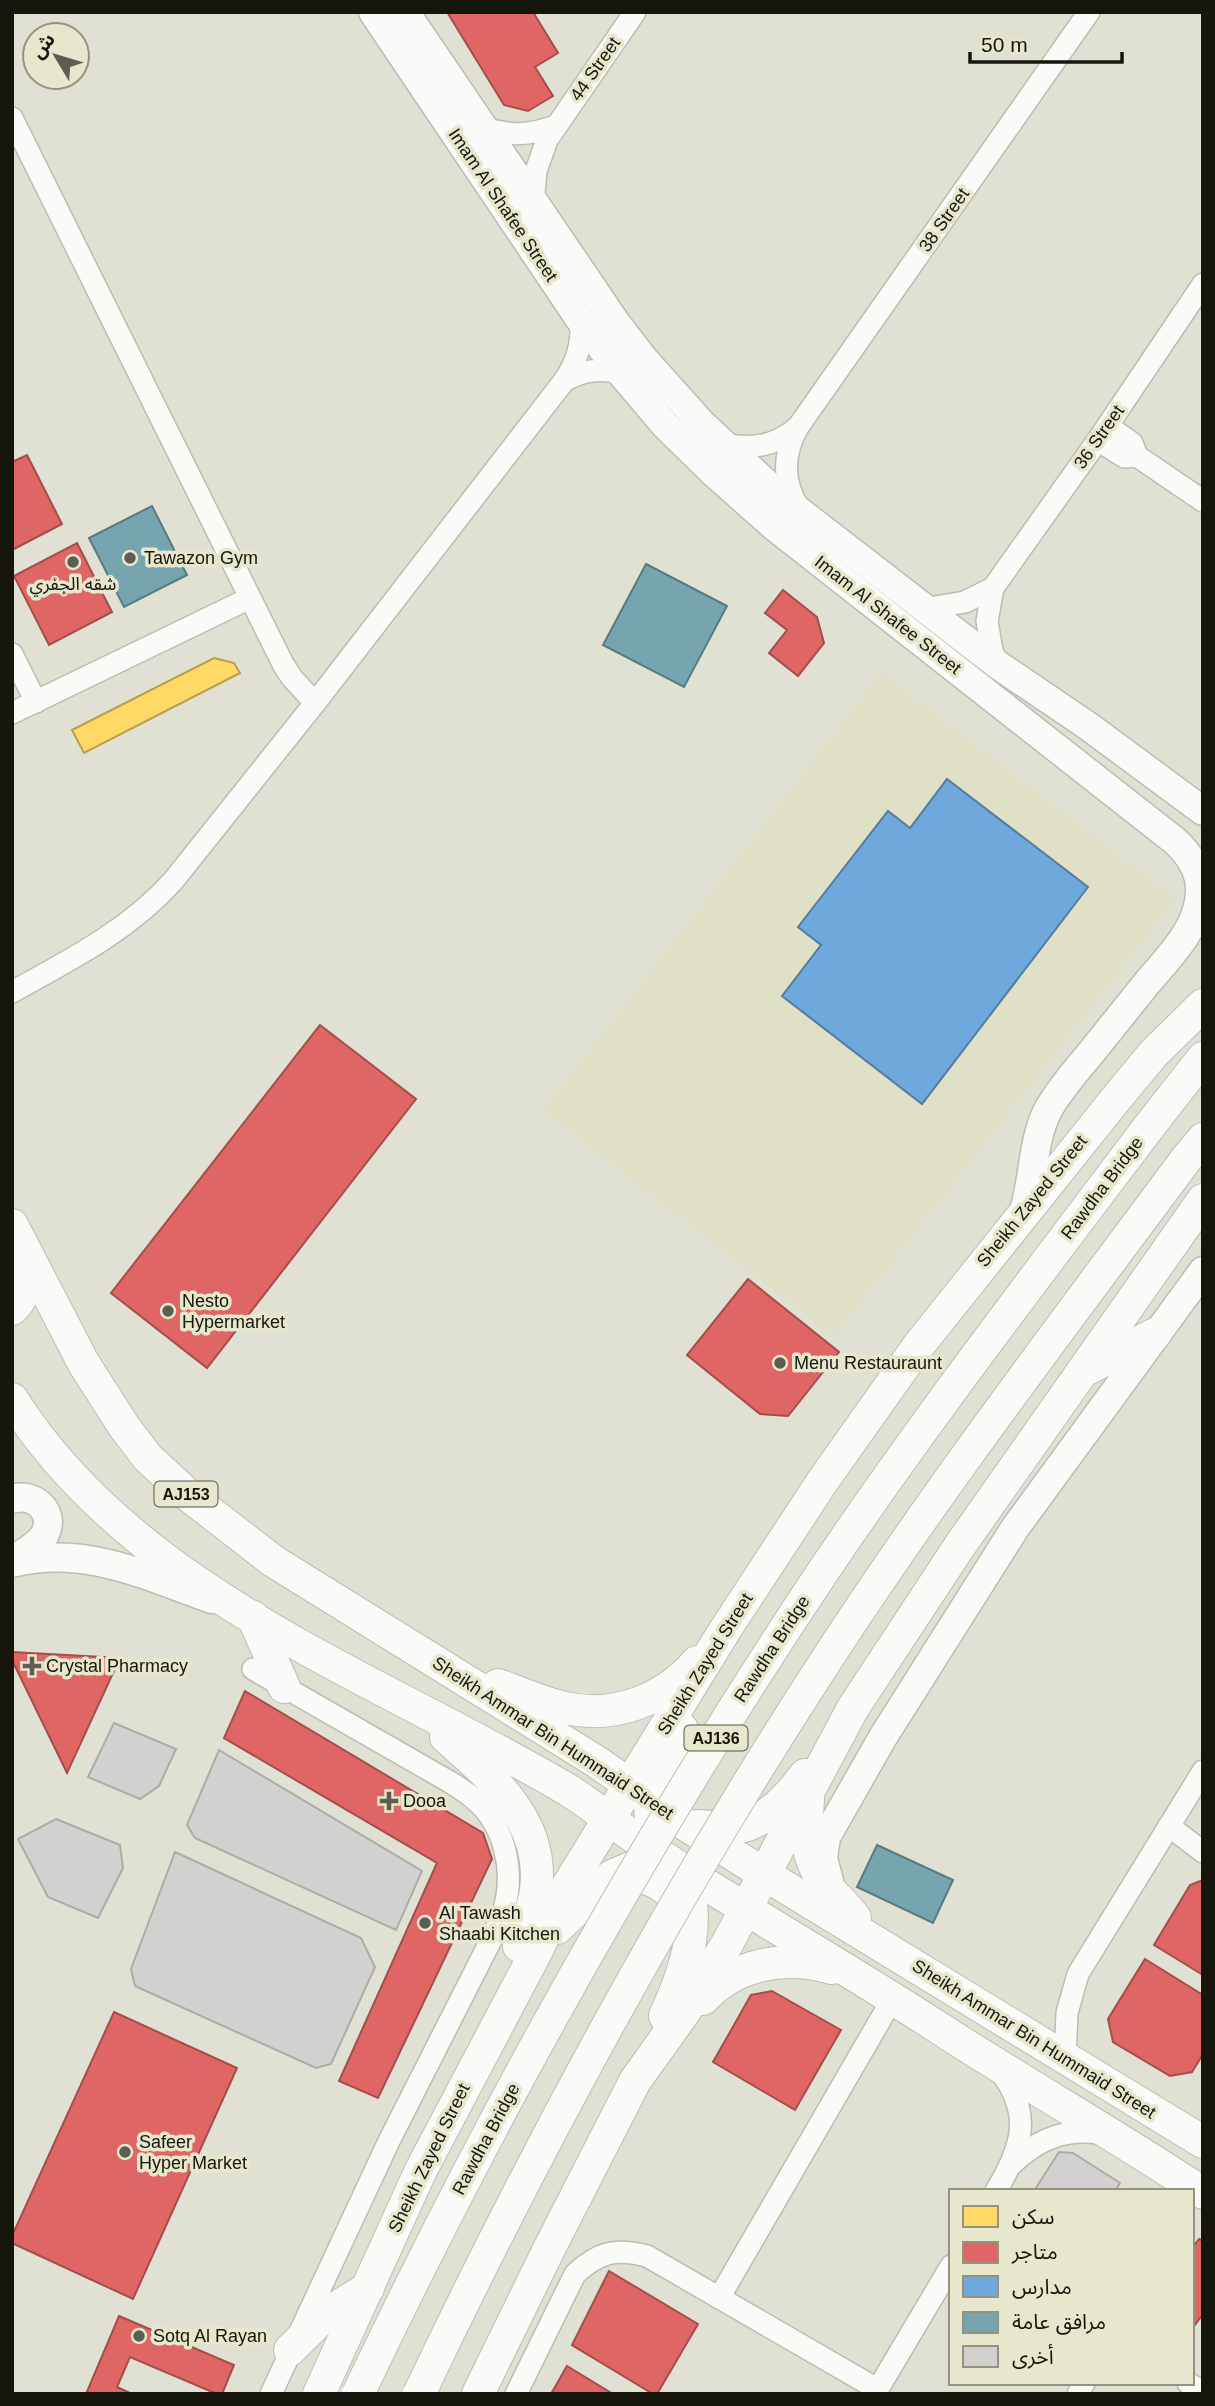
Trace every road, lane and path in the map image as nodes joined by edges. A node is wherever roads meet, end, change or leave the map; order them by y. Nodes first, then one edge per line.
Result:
1 (373, 12) edge
2 (405, 12) edge
3 (635, 12) edge
4 (1089, 12) edge
5 (12, 118) edge
6 (555, 126) junction
7 (483, 127) junction
8 (533, 204) junction
9 (1203, 284) edge
10 (581, 321) junction
11 (621, 373) junction
12 (564, 381) junction
13 (798, 427) junction
14 (1103, 433) junction
15 (724, 444) junction
16 (1203, 501) edge
17 (803, 514) junction
18 (993, 588) junction
19 (250, 598) junction
20 (923, 609) junction
21 (12, 654) edge
22 (998, 665) junction
23 (36, 702) junction
24 (315, 703) junction
25 (12, 713) edge
26 (1203, 811) edge
27 (1200, 874) edge
28 (1203, 927) edge
29 (1179, 945) junction
30 (12, 992) edge
31 (1203, 1005) edge
32 (1203, 1058) edge
33 (1195, 1149) edge
34 (1203, 1200) edge
35 (1023, 1214) junction
36 (12, 1225) edge
37 (12, 1268) edge
38 (1203, 1271) edge
39 (12, 1310) edge
40 (1155, 1334) junction
41 (1083, 1371) junction
42 (12, 1399) edge
43 (12, 1499) edge
44 (12, 1562) edge
45 (243, 1611) junction
46 (725, 1630) junction
47 (253, 1669) dead end
48 (453, 1673) junction
49 (285, 1687) junction
50 (687, 1695) junction
51 (853, 1707) junction
52 (414, 1708) junction
53 (666, 1768) junction
54 (1203, 1771) edge
55 (809, 1790) junction
56 (631, 1806) junction
57 (696, 1826) junction
58 (1169, 1826) junction
59 (1203, 1852) edge
60 (733, 1855) junction
61 (671, 1860) junction
62 (764, 1874) junction
63 (612, 1876) junction
64 (847, 1906) junction
65 (745, 1909) junction
66 (692, 1924) junction
67 (871, 1938) junction
68 (535, 1954) junction
69 (853, 1974) junction
70 (893, 1998) junction
71 (480, 2056) junction
72 (987, 2059) junction
73 (1065, 2059) junction
74 (635, 2081) junction
75 (1120, 2138) junction
76 (1203, 2142) edge
77 (599, 2155) junction
78 (1012, 2164) junction
79 (997, 2189) edge
80 (1203, 2193) edge
81 (949, 2269) edge
82 (368, 2288) junction
83 (719, 2298) junction
84 (290, 2350) junction
85 (876, 2392) edge
86 (271, 2394) edge
87 (319, 2394) edge
88 (358, 2394) edge
89 (419, 2394) edge
90 (478, 2394) edge
91 (516, 2394) edge

1 - 10 street, Imam Al Shafee Street
2 - 7 street, Imam Al Shafee Street
3 - 6 street, 44 Street
4 - 13 street, 38 Street
5 - 19 street
6 - 7 street
6 - 8 street, 44 Street
7 - 8 street, Imam Al Shafee Street
8 - 15 street, Imam Al Shafee Street
9 - 14 street, 36 Street
10 - 11 street, Imam Al Shafee Street
10 - 12 street
11 - 12 street
11 - 27 street, Imam Al Shafee Street
12 - 24 street
13 - 15 street, 38 Street
13 - 17 street, 38 Street
14 - 16 street
14 - 18 street, 36 Street
15 - 17 street, Imam Al Shafee Street
17 - 20 street, Imam Al Shafee Street
18 - 20 street
18 - 22 street, 36 Street
19 - 23 street
19 - 24 street
20 - 22 street, Imam Al Shafee Street
21 - 23 street
22 - 26 street, Imam Al Shafee Street
23 - 25 street
24 - 30 street
27 - 29 street, Imam Al Shafee Street
28 - 29 street
29 - 35 street, Imam Al Shafee Street
31 - 35 main road, Sheikh Zayed Street
32 - 88 main road, Rawdha Bridge / AJ136, bridge
33 - 89 main road, AJ136, bridge
34 - 41 main road
35 - 46 main road, Sheikh Zayed Street
36 - 48 main road, Sheikh Ammar Bin Hummaid Street / AJ153
37 - 39 main road
38 - 40 street
40 - 41 main road
40 - 64 street
41 - 51 main road
42 - 45 main road, Sheikh Ammar Bin Hummaid Street
43 - 44 street
44 - 45 street
45 - 49 main road
45 - 52 main road, Sheikh Ammar Bin Hummaid Street
46 - 48 main road
46 - 50 main road, Sheikh Zayed Street
47 - 49 street
48 - 56 main road, Sheikh Ammar Bin Hummaid Street / AJ153
49 - 84 street
50 - 53 main road
50 - 56 main road, Sheikh Zayed Street
51 - 55 main road
51 - 57 main road
52 - 56 main road, Sheikh Ammar Bin Hummaid Street
52 - 71 main road
53 - 56 main road
53 - 57 main road
54 - 58 street
55 - 62 main road
55 - 64 main road
56 - 57 main road, Sheikh Ammar Bin Hummaid Street
56 - 61 main road, Sheikh Ammar Bin Hummaid Street
56 - 61 main road
56 - 68 main road, Sheikh Zayed Street
57 - 60 main road, Sheikh Ammar Bin Hummaid Street
58 - 59 street
58 - 73 street
60 - 61 main road
60 - 62 main road, Sheikh Ammar Bin Hummaid Street
61 - 63 main road
61 - 65 main road, Sheikh Ammar Bin Hummaid Street
61 - 66 main road
62 - 65 main road
62 - 67 main road, Sheikh Ammar Bin Hummaid Street
63 - 66 main road
63 - 68 main road
64 - 67 main road
65 - 69 main road, Sheikh Ammar Bin Hummaid Street
65 - 74 main road
66 - 74 main road
67 - 73 main road, Sheikh Ammar Bin Hummaid Street
68 - 71 main road, Sheikh Zayed Street
69 - 70 main road, Sheikh Ammar Bin Hummaid Street
69 - 77 main road
70 - 72 main road, Sheikh Ammar Bin Hummaid Street
70 - 83 street
71 - 82 main road, Sheikh Zayed Street
72 - 75 main road, Sheikh Ammar Bin Hummaid Street
72 - 78 street
73 - 76 main road, Sheikh Ammar Bin Hummaid Street
74 - 77 main road
75 - 78 street
75 - 80 main road, Sheikh Ammar Bin Hummaid Street
77 - 90 main road
78 - 79 street
81 - 85 street
82 - 84 main road
82 - 87 main road, Sheikh Zayed Street
83 - 85 street
83 - 91 street
84 - 86 street

